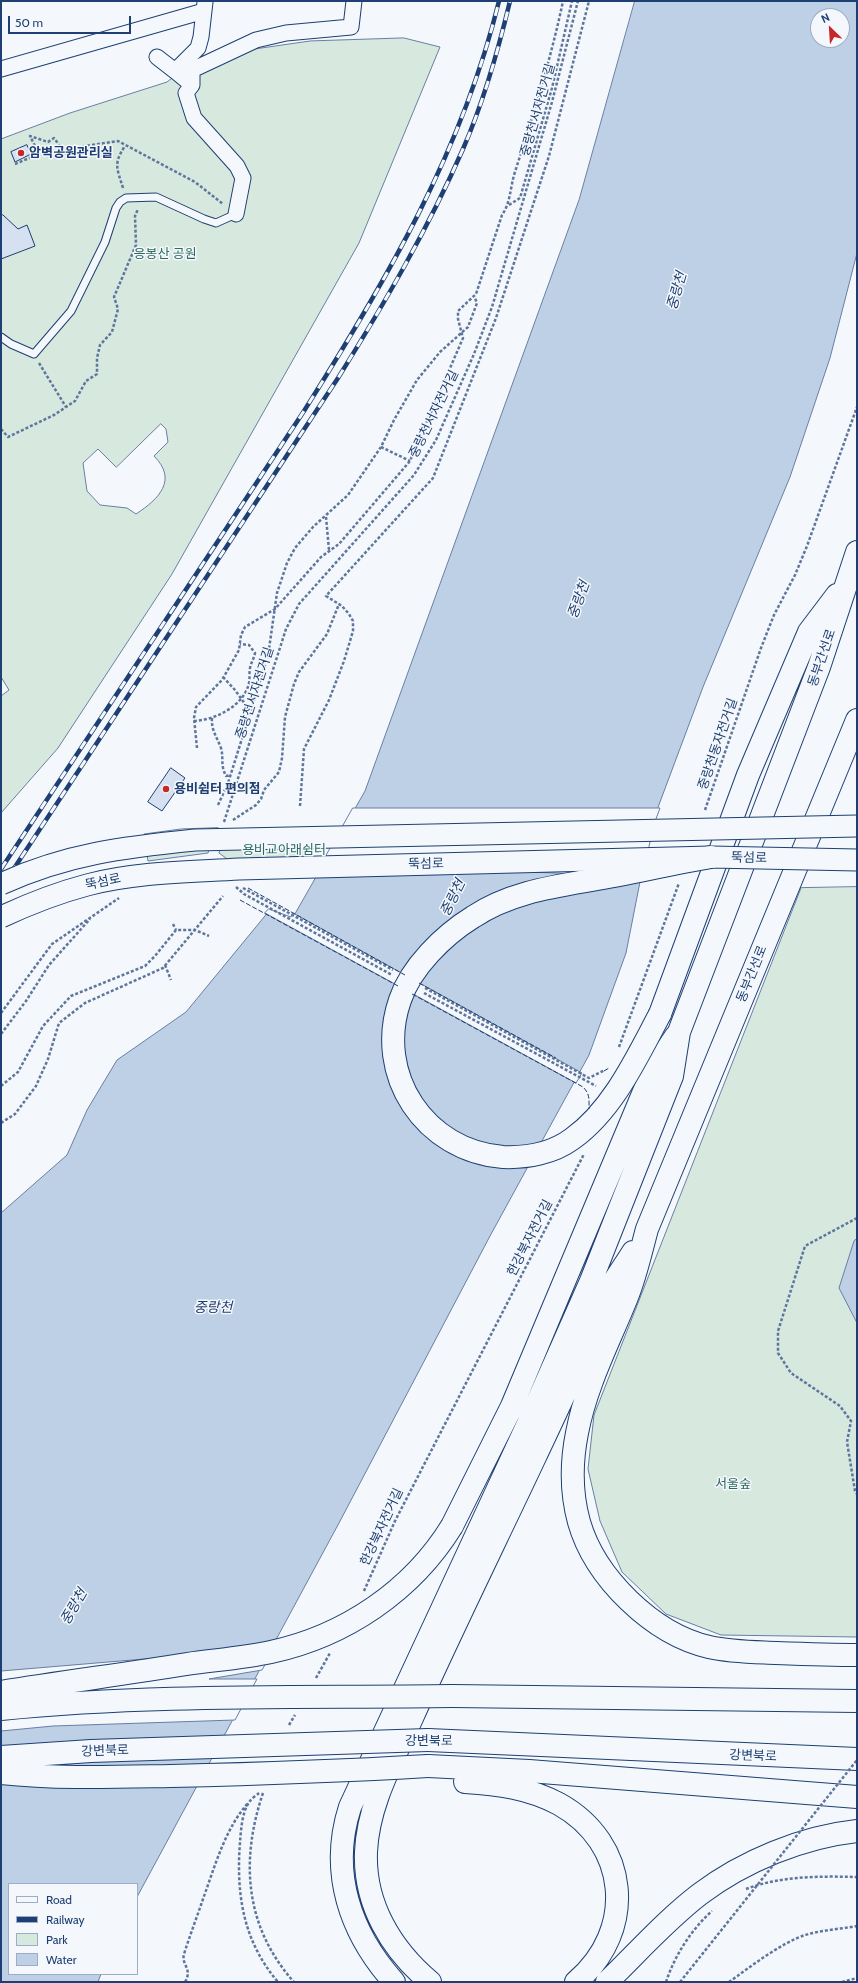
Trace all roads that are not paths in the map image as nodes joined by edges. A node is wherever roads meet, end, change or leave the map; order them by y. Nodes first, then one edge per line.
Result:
1 (354, 1) edge
2 (205, 6) edge
3 (157, 57) dead end
4 (1, 69) edge
5 (175, 72) junction
6 (192, 85) junction
7 (236, 214) joint
8 (1, 337) edge
9 (857, 552) edge
10 (847, 581) junction
11 (857, 720) edge
12 (857, 826) edge
13 (711, 857) junction
14 (857, 860) edge
15 (1, 884) edge
16 (1, 917) edge
17 (679, 1032) junction
18 (647, 1229) junction
19 (857, 1655) edge
20 (1, 1692) edge
21 (857, 1701) edge
22 (1, 1709) edge
23 (1, 1758) edge
24 (857, 1760) edge
25 (1, 1773) edge
26 (428, 1773) junction
27 (857, 1797) edge
28 (857, 1831) edge
29 (394, 1982) edge
30 (430, 1982) edge
31 (576, 1982) edge
32 (607, 1982) edge

1 - 6 street
2 - 4 street
2 - 5 street
3 - 5 street
5 - 6 street
6 - 7 street
7 - 8 lane
9 - 10 highway, 동부간선로
10 - 13 highway, bridge
10 - 17 highway, 동부간선로
11 - 18 highway, 동부간선로
12 - 15 main road, bridge
13 - 14 main road, 뚝섬로, bridge
13 - 16 main road, 뚝섬로, bridge
17 - 20 highway, bridge
17 - 29 highway
18 - 19 highway
18 - 30 highway
21 - 22 highway, bridge
23 - 24 highway, 강변북로, bridge
25 - 26 highway, bridge
26 - 27 highway
26 - 31 highway
28 - 32 highway

